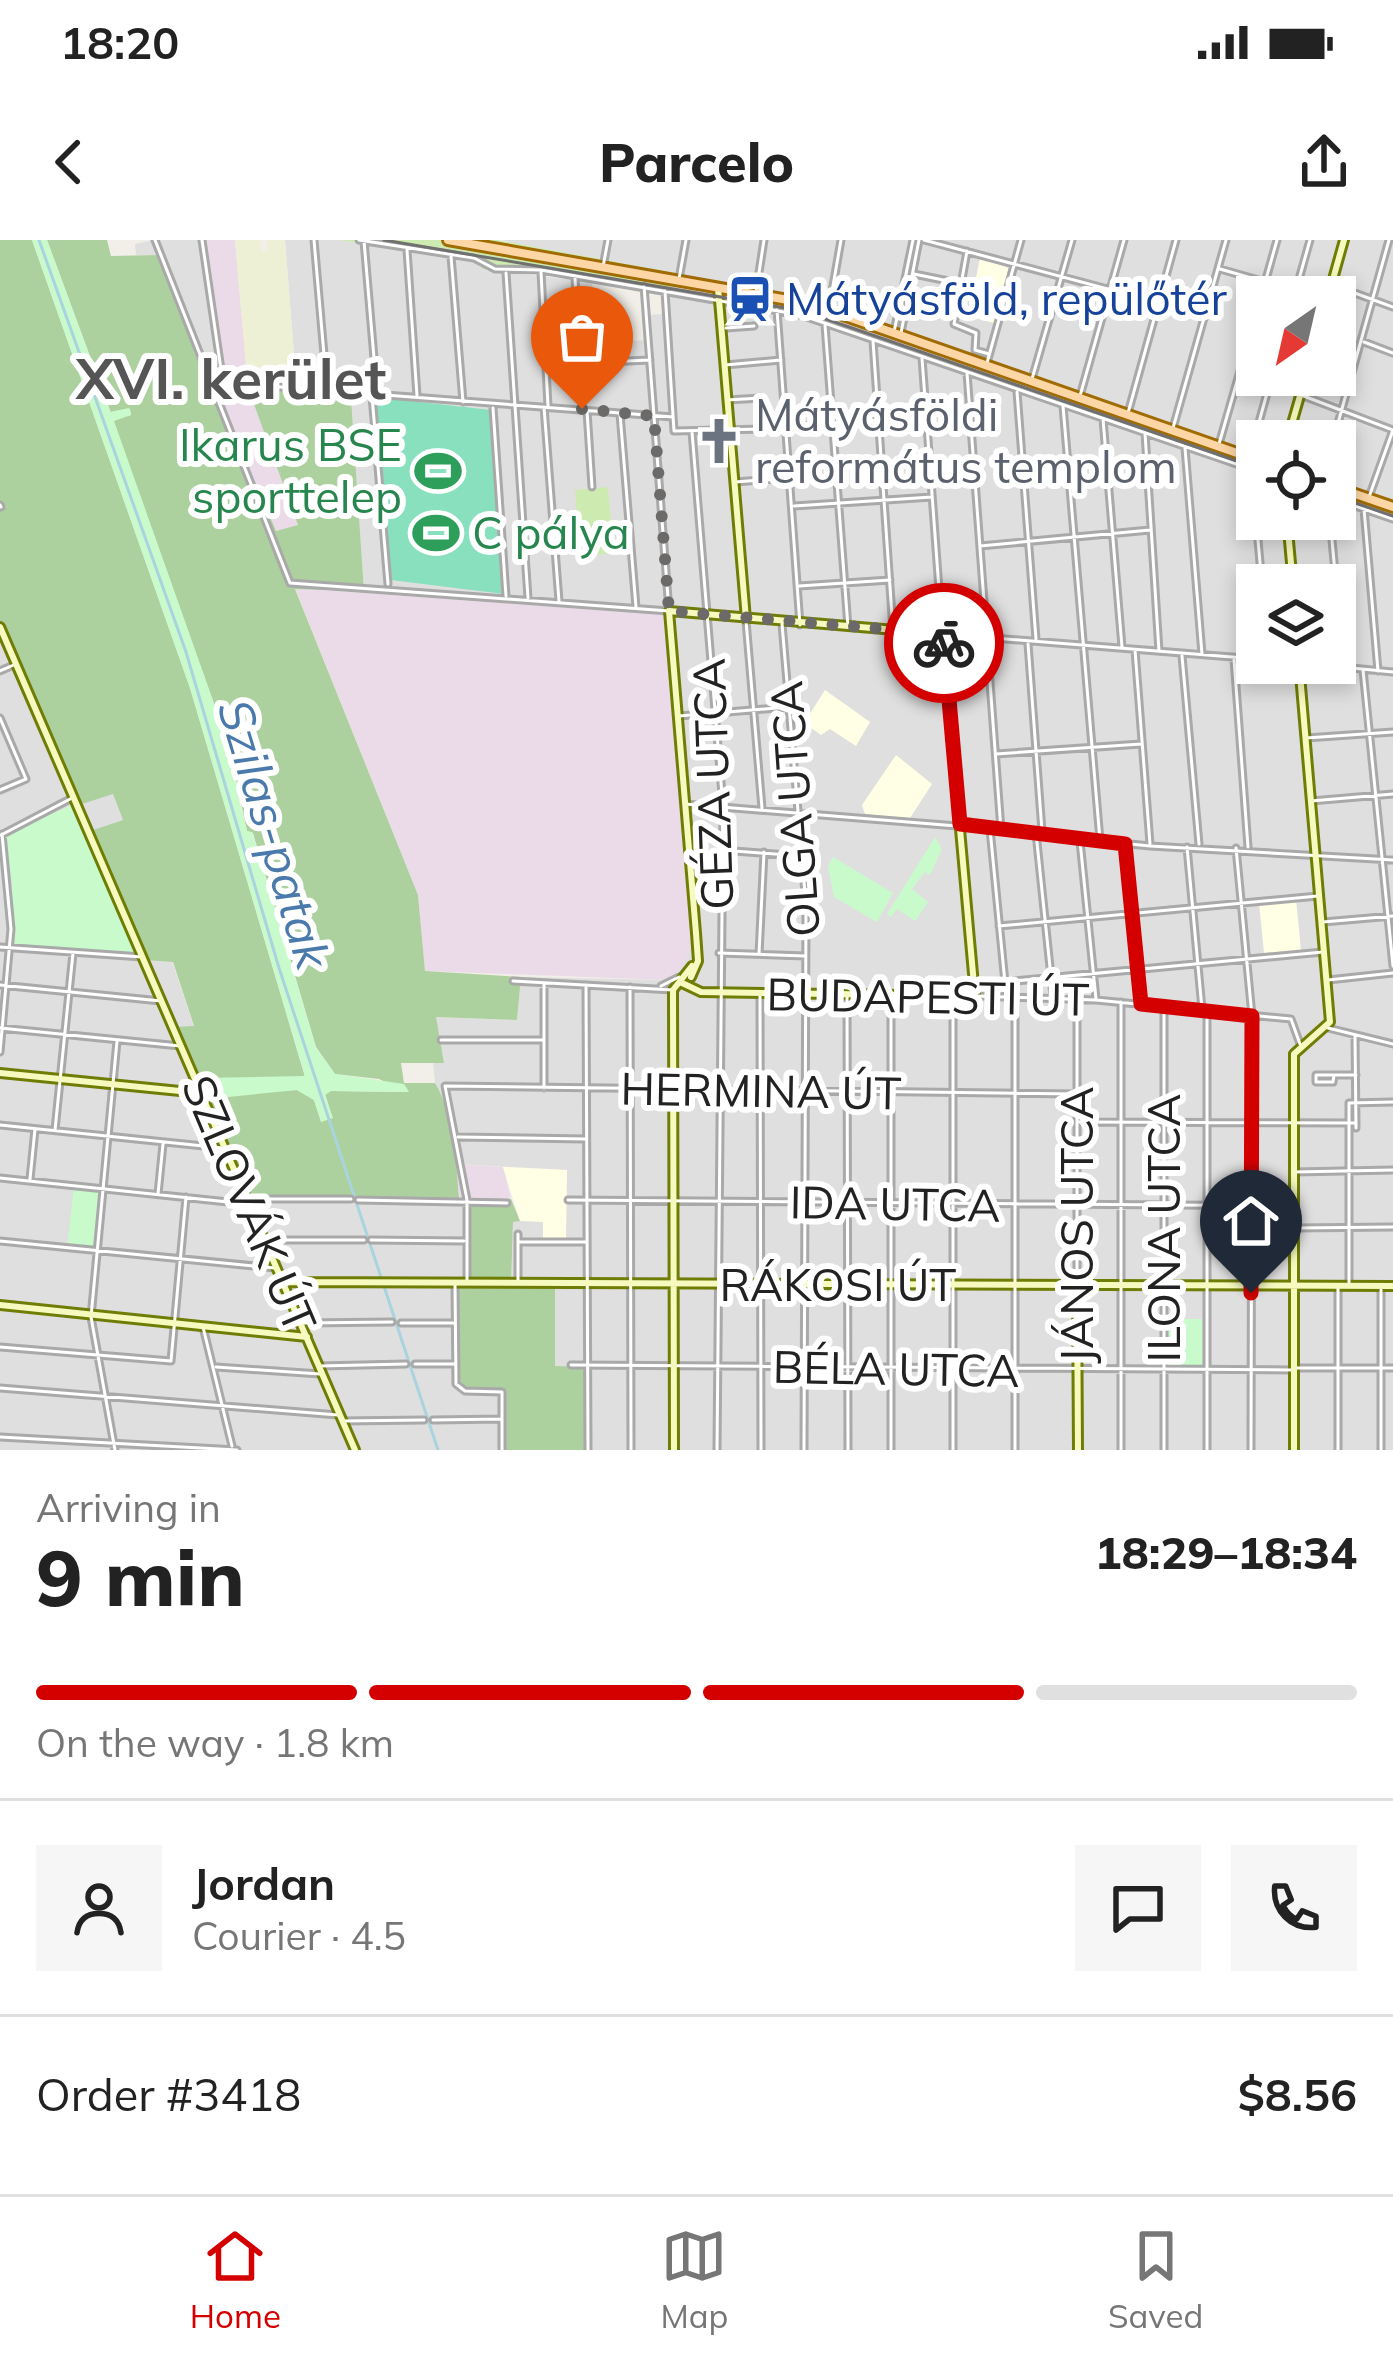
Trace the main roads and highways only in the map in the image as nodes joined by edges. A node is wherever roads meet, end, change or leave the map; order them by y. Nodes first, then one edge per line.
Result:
1 (448, 240) edge
2 (505, 245) edge
3 (1236, 455) edge
4 (1356, 499) edge
5 (1393, 508) edge

1 - 2 main road
2 - 3 main road
4 - 5 main road

